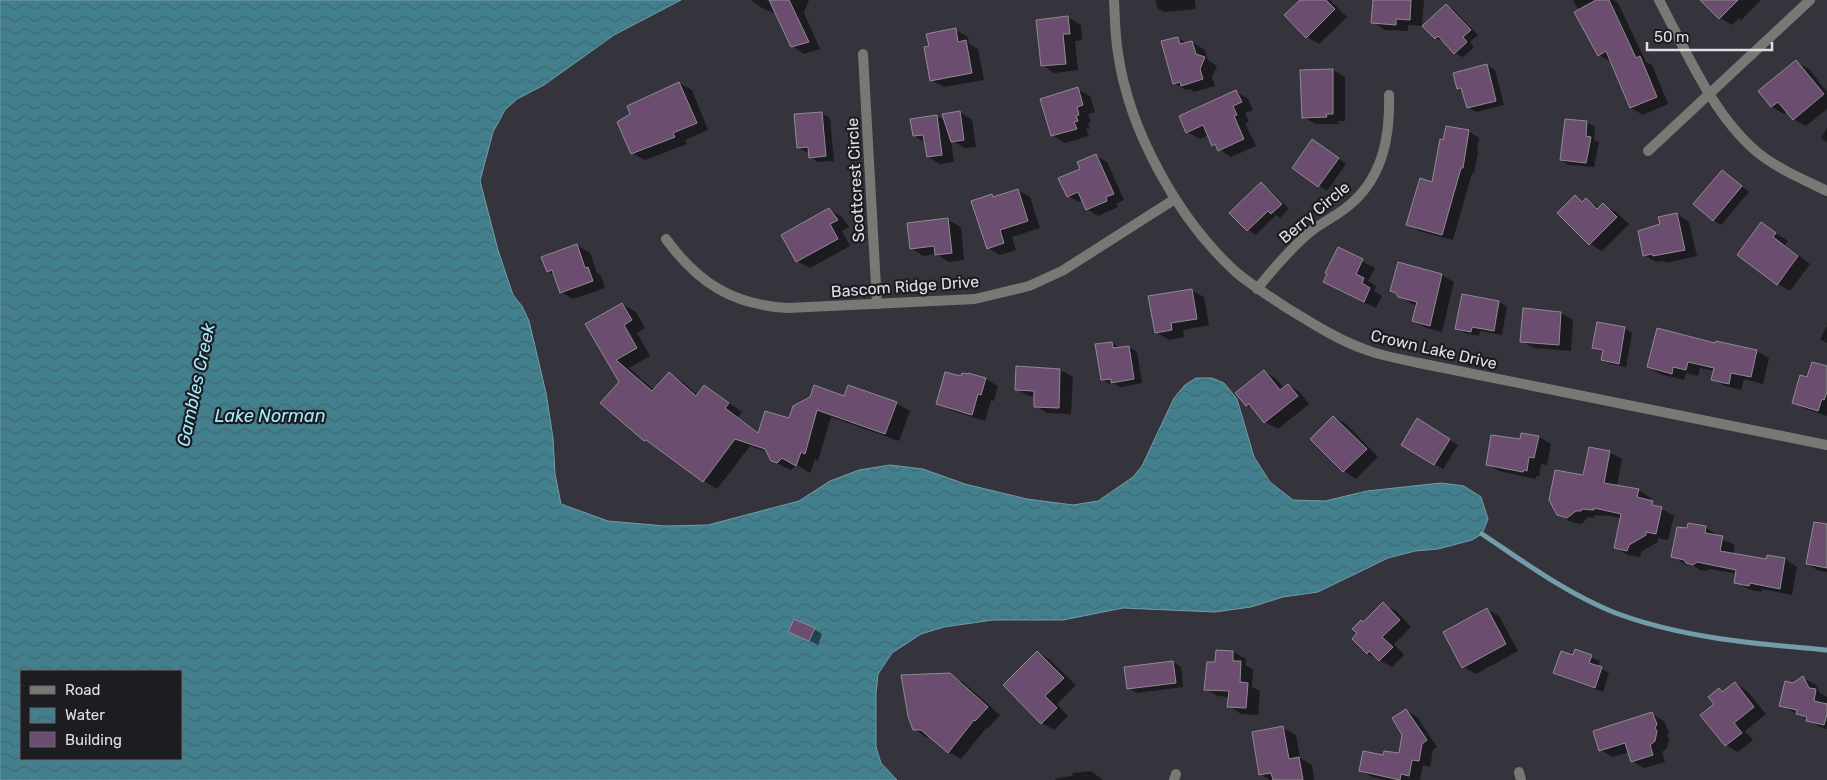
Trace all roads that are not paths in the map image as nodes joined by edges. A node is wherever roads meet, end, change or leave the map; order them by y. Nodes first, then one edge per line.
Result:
1 (1114, 0) edge
2 (1658, 0) edge
3 (1810, 0) edge
4 (863, 54) dead end
5 (1709, 94) junction
6 (1389, 95) dead end
7 (1648, 151) dead end
8 (1827, 191) edge
9 (1174, 199) junction
10 (666, 239) dead end
11 (1257, 289) junction
12 (877, 304) junction
13 (1827, 445) edge

1 - 9 street, Crown Lake Drive
2 - 5 street
3 - 5 street
4 - 12 street, Scottcrest Circle
5 - 7 street
5 - 8 street
6 - 11 street, Berry Circle
9 - 11 street, Crown Lake Drive
9 - 12 street, Bascom Ridge Drive
10 - 12 street, Bascom Ridge Drive
11 - 13 street, Crown Lake Drive

